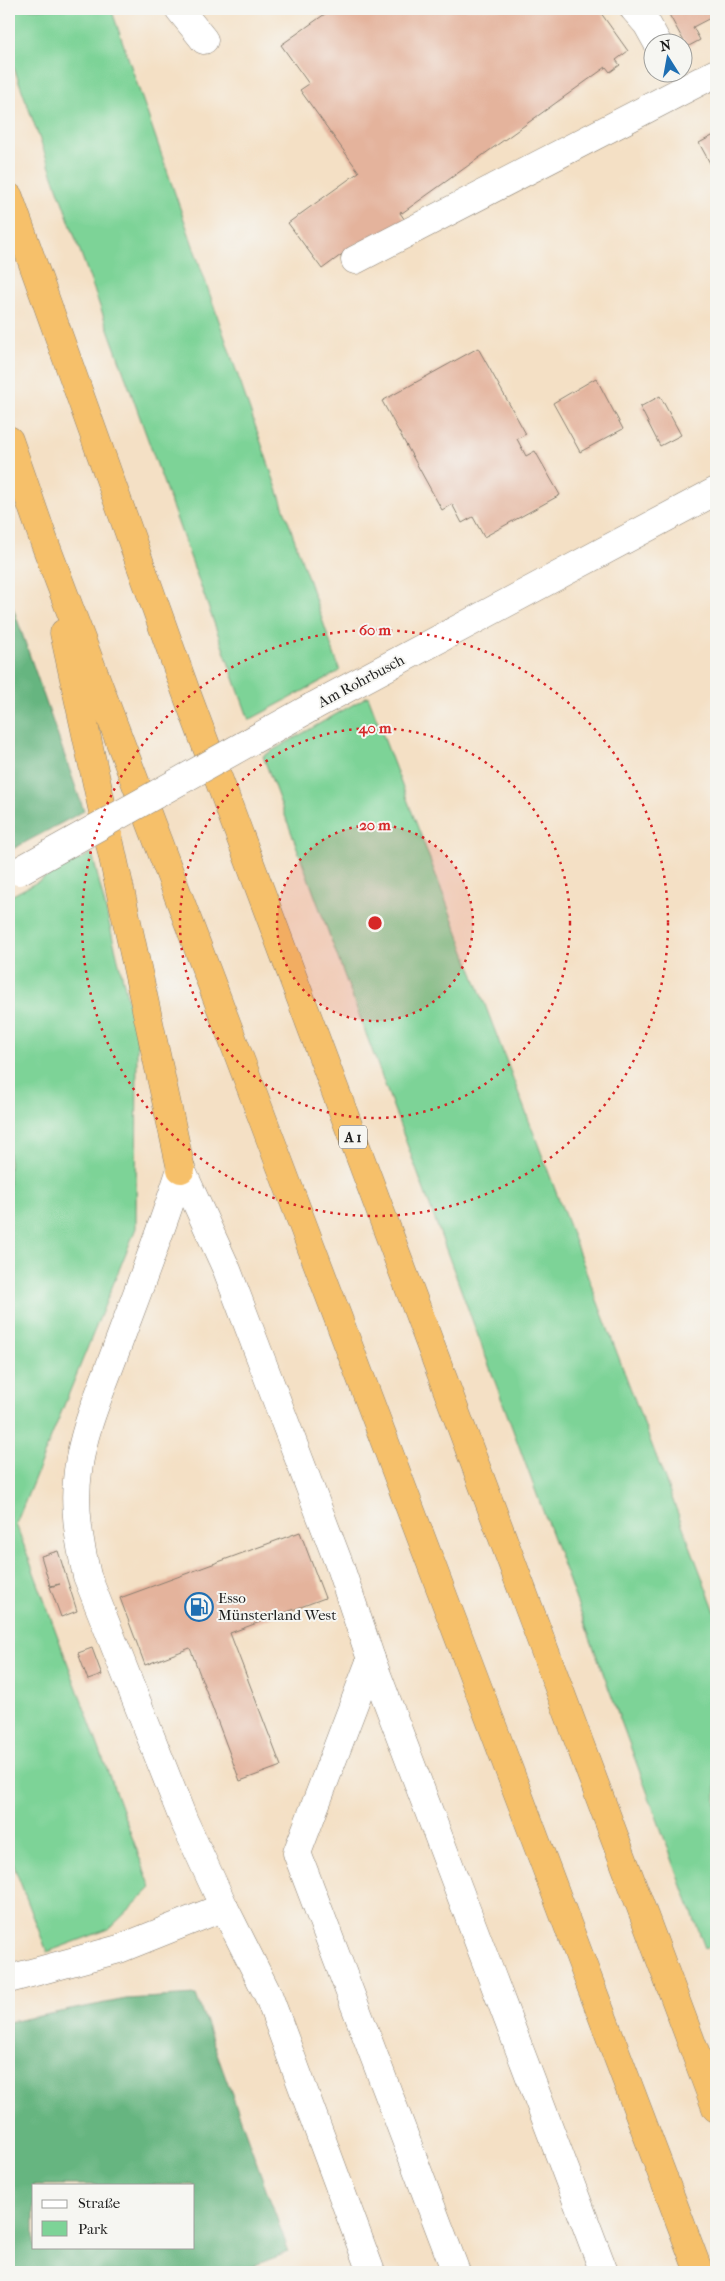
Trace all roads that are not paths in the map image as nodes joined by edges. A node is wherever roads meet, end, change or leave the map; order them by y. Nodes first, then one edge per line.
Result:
1 (179, 9) edge
2 (634, 9) edge
3 (651, 32) edge
4 (204, 40) dead end
5 (716, 73) edge
6 (692, 78) edge
7 (678, 82) edge
8 (9, 197) edge
9 (355, 260) dead end
10 (9, 440) edge
11 (716, 491) edge
12 (44, 541) junction
13 (14, 874) edge
14 (182, 1169) junction
15 (372, 1659) junction
16 (224, 1907) junction
17 (9, 1979) edge
18 (716, 2108) edge
19 (371, 2272) edge
20 (456, 2272) edge
21 (604, 2272) edge
22 (699, 2272) edge

1 - 4 street
2 - 3 street
5 - 6 street
7 - 9 street
8 - 18 highway, A 1
10 - 12 highway
11 - 13 street, Am Rohrbusch, bridge
12 - 14 highway
12 - 22 highway
14 - 15 street
14 - 16 street
15 - 20 street
15 - 21 street
16 - 17 street
16 - 19 street

